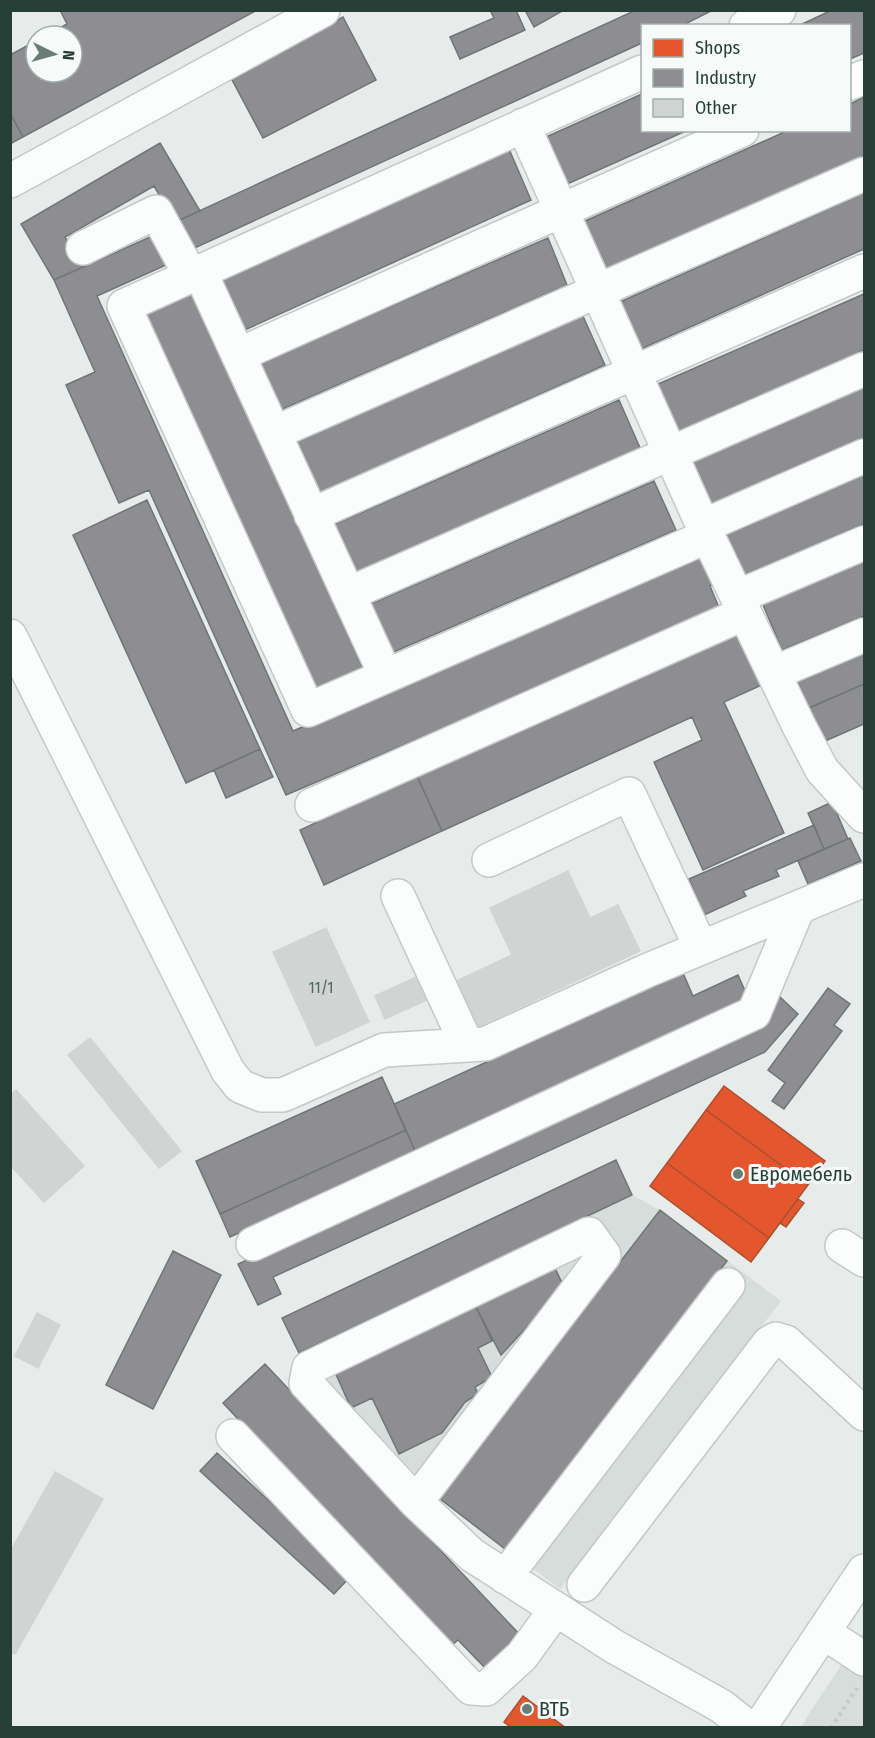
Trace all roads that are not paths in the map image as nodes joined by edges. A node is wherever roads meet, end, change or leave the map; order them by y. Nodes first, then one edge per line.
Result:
1 (323, 10) edge
2 (779, 10) edge
3 (750, 24) edge
4 (641, 72) edge
5 (523, 125) junction
6 (737, 132) edge
7 (864, 174) edge
8 (10, 181) edge
9 (561, 210) junction
10 (84, 248) dead end
11 (864, 271) edge
12 (196, 274) junction
13 (598, 293) junction
14 (238, 355) junction
15 (864, 369) edge
16 (634, 374) junction
17 (274, 433) junction
18 (670, 454) junction
19 (864, 456) edge
20 (311, 515) junction
21 (706, 531) junction
22 (864, 543) edge
23 (348, 594) junction
24 (741, 605) junction
25 (864, 635) edge
26 (10, 636) edge
27 (774, 673) junction
28 (386, 676) junction
29 (312, 805) dead end
30 (864, 816) edge
31 (489, 860) dead end
32 (864, 880) edge
33 (398, 896) dead end
34 (798, 908) junction
35 (701, 948) junction
36 (467, 1045) junction
37 (253, 1244) dead end
38 (728, 1285) dead end
39 (864, 1414) edge
40 (233, 1436) dead end
41 (416, 1502) junction
42 (864, 1571) edge
43 (505, 1576) junction
44 (584, 1585) dead end
45 (556, 1609) junction
46 (824, 1632) junction
47 (861, 1673) edge
48 (749, 1728) edge
49 (759, 1728) edge

1 - 8 street
2 - 3 street
4 - 5 street
5 - 9 street
5 - 12 street
6 - 9 street
7 - 13 street
9 - 13 street
9 - 14 street
10 - 12 street
11 - 16 street
12 - 14 street
12 - 28 street
13 - 16 street
13 - 17 street
14 - 17 street
15 - 18 street
16 - 18 street
16 - 20 street
17 - 20 street
18 - 21 street
18 - 23 street
19 - 21 street
20 - 23 street
21 - 24 street
21 - 28 street
22 - 24 street
23 - 28 street
24 - 27 street
24 - 29 street
25 - 27 street
26 - 36 street
27 - 30 street
31 - 35 street
32 - 34 street
33 - 36 street
34 - 35 street
34 - 37 street
35 - 36 street
38 - 43 street
39 - 44 street
40 - 45 street
41 - 41 street
41 - 43 street
42 - 46 street
43 - 45 street
45 - 48 street
46 - 47 street
46 - 49 street

